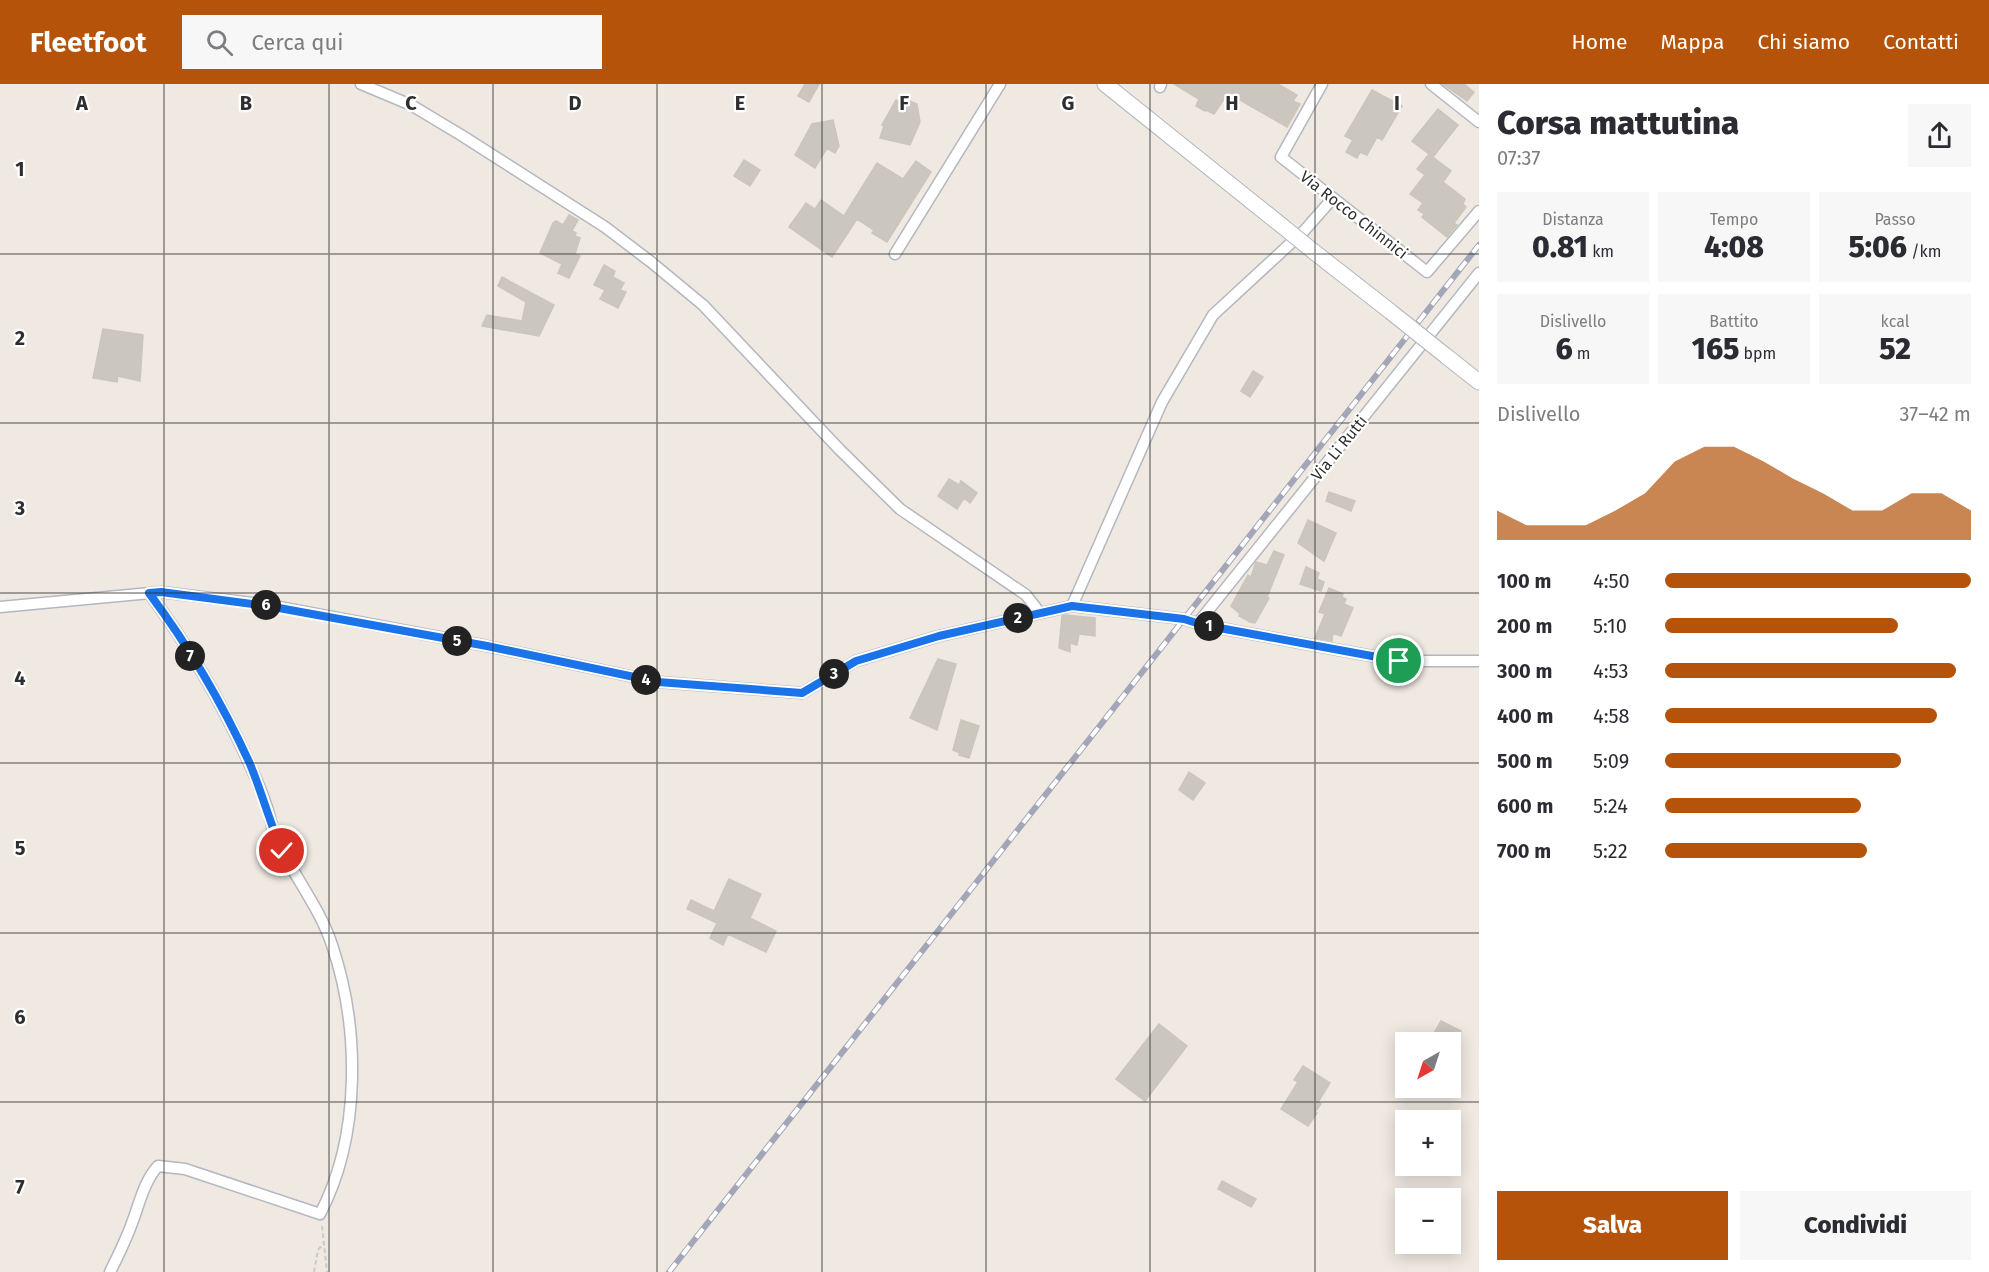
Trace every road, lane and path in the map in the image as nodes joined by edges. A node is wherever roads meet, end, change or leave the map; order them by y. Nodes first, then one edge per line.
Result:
1 (361, 84) edge
2 (1000, 84) edge
3 (1105, 84) edge
4 (1322, 84) edge
5 (1431, 84) edge
6 (1479, 122) edge
7 (1333, 198) junction
8 (1479, 211) edge
9 (895, 254) dead end
10 (1479, 273) edge
11 (1479, 382) edge
12 (149, 593) junction
13 (1072, 606) junction
14 (0, 607) edge
15 (1040, 613) junction
16 (1198, 623) junction
17 (1479, 661) edge
18 (320, 1214) junction
19 (324, 1243) junction
20 (110, 1272) edge
21 (314, 1272) edge
22 (327, 1272) edge

1 - 15 street
2 - 9 street
3 - 11 main road, bridge
4 - 7 street, Via Rocco Chinnici
5 - 6 street
7 - 8 street, Via Rocco Chinnici
7 - 13 street
10 - 16 street, Via Li Rutti
12 - 14 street
12 - 15 street
12 - 18 street
13 - 15 street
13 - 16 street
16 - 17 street
18 - 19 path
18 - 20 street
19 - 21 path
19 - 22 path

